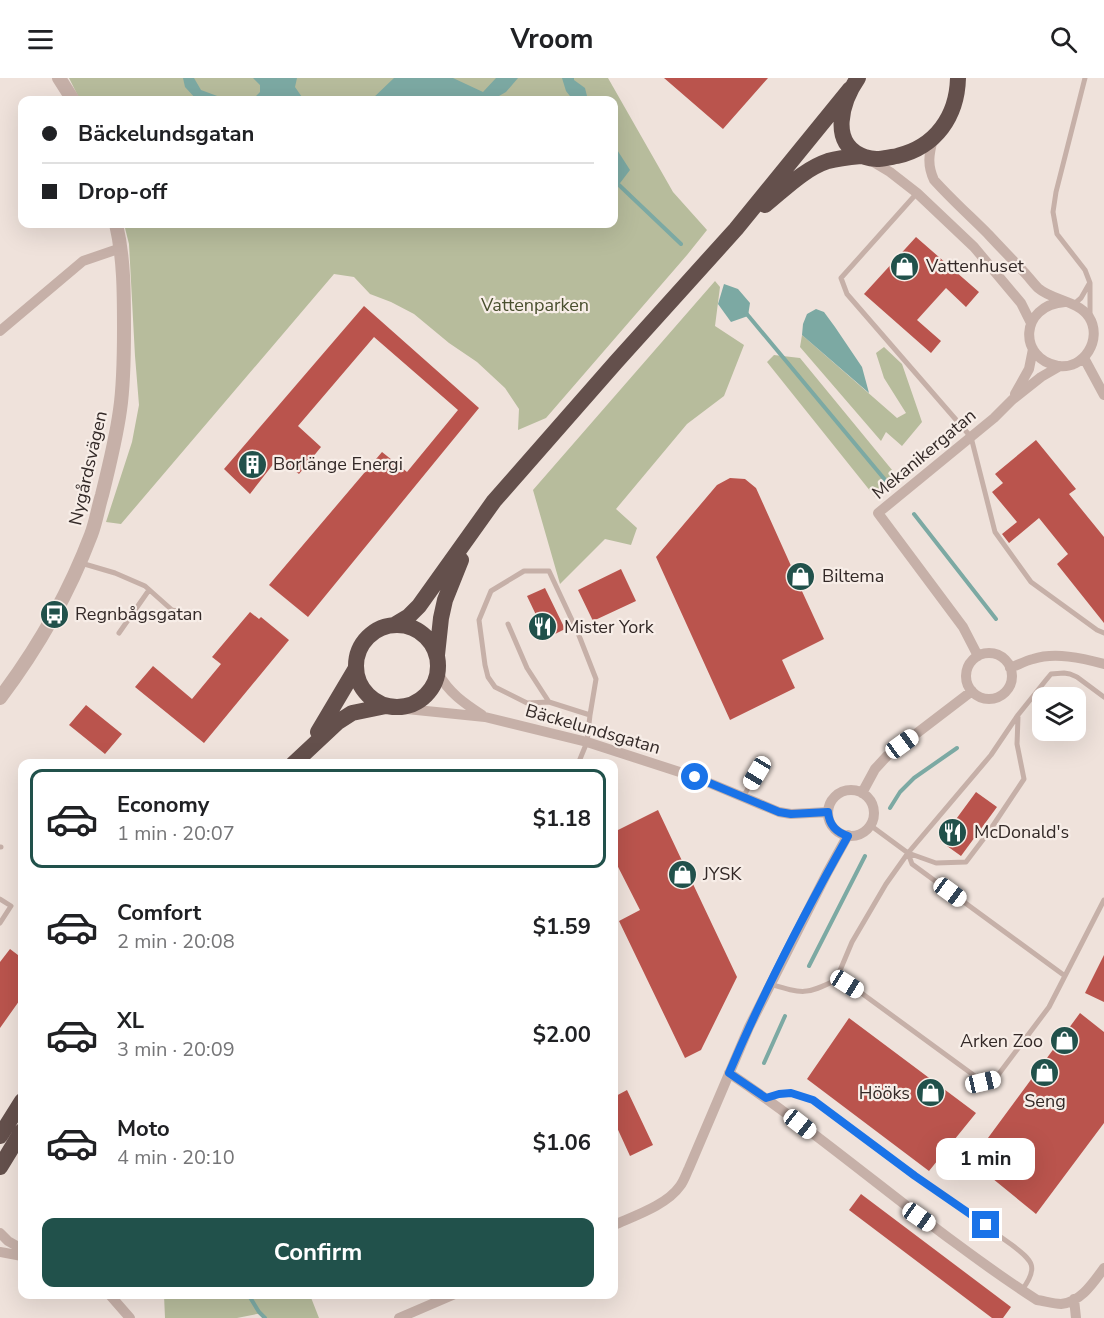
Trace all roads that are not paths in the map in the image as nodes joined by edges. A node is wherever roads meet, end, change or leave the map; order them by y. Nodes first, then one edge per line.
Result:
1 (60, 78) edge
2 (958, 78) edge
3 (1085, 78) edge
4 (854, 84) edge
5 (71, 96) edge
6 (933, 137) junction
7 (864, 157) junction
8 (917, 193) junction
9 (117, 228) edge
10 (736, 229) junction
11 (121, 248) junction
12 (1090, 283) junction
13 (1070, 303) junction
14 (1090, 319) junction
15 (1031, 323) junction
16 (0, 331) edge
17 (1033, 349) junction
18 (1084, 358) junction
19 (1060, 366) junction
20 (1104, 395) edge
21 (1012, 400) junction
22 (971, 437) junction
23 (471, 534) junction
24 (79, 563) junction
25 (149, 590) junction
26 (195, 615) dead end
27 (508, 624) dead end
28 (394, 625) junction
29 (119, 633) dead end
30 (1104, 633) edge
31 (437, 655) junction
32 (978, 656) junction
33 (1104, 664) edge
34 (356, 668) junction
35 (1010, 668) junction
36 (438, 673) junction
37 (972, 691) junction
38 (1104, 697) edge
39 (0, 698) edge
40 (549, 702) junction
41 (392, 707) junction
42 (591, 715) junction
43 (1018, 715) junction
44 (485, 717) junction
45 (587, 742) junction
46 (306, 750) junction
47 (297, 759) edge
48 (580, 759) edge
49 (757, 773) dead end
50 (862, 793) junction
51 (743, 797) junction
52 (828, 812) junction
53 (870, 825) junction
54 (848, 836) junction
55 (908, 854) junction
56 (0, 899) edge
57 (1104, 900) edge
58 (0, 923) edge
59 (1065, 975) junction
60 (836, 980) junction
61 (771, 984) junction
62 (729, 1073) junction
63 (766, 1098) junction
64 (18, 1107) edge
65 (0, 1136) edge
66 (18, 1138) edge
67 (0, 1167) edge
68 (618, 1223) edge
69 (0, 1233) edge
70 (18, 1247) edge
71 (0, 1252) edge
72 (18, 1255) edge
73 (1104, 1268) edge
74 (1022, 1290) junction
75 (113, 1299) edge
76 (443, 1299) edge
77 (1074, 1299) junction
78 (130, 1318) edge
79 (399, 1318) edge
80 (1076, 1318) edge

1 - 5 street
2 - 6 highway
3 - 12 lane
4 - 7 highway
4 - 10 highway
6 - 7 highway
6 - 13 street
7 - 8 street
7 - 10 highway
8 - 15 street
8 - 22 lane
9 - 11 street, Nygårdsvägen
10 - 23 highway
11 - 16 street
11 - 24 street, Nygårdsvägen
12 - 13 lane
12 - 14 lane
13 - 14 street
13 - 15 street
14 - 18 street
15 - 17 street
17 - 19 street
17 - 21 street, Mekanikergatan
18 - 19 street
18 - 20 street
19 - 21 street, Mekanikergatan
21 - 22 street, Mekanikergatan
22 - 30 lane
22 - 32 street, Mekanikergatan
23 - 28 highway
23 - 31 highway
24 - 25 lane
24 - 39 street, Nygårdsvägen
25 - 26 lane
25 - 29 lane
27 - 40 lane
28 - 31 highway
28 - 34 highway
31 - 36 highway
32 - 35 street
32 - 37 street
33 - 35 street
34 - 41 highway
34 - 46 highway
35 - 37 street
36 - 41 highway
36 - 44 street, Bäckelundsgatan
37 - 50 street
38 - 43 lane
40 - 42 lane
40 - 42 lane
41 - 44 street, Bäckelundsgatan
41 - 46 highway
42 - 45 lane
43 - 55 lane
43 - 55 lane
44 - 45 street, Bäckelundsgatan
45 - 48 lane
45 - 51 street, Bäckelundsgatan
46 - 47 highway
49 - 51 lane
50 - 52 street
50 - 53 street
51 - 52 street, Bäckelundsgatan
52 - 54 street
53 - 54 street
53 - 55 lane
54 - 61 street
55 - 59 lane
55 - 60 lane
56 - 58 lane
57 - 59 lane
59 - 60 lane
60 - 61 lane
61 - 62 street
62 - 63 street
62 - 68 street
63 - 74 street
63 - 74 lane
64 - 65 highway
66 - 67 highway
69 - 70 street
71 - 72 street
73 - 77 street
74 - 77 street
75 - 78 street
76 - 79 street
77 - 80 street

